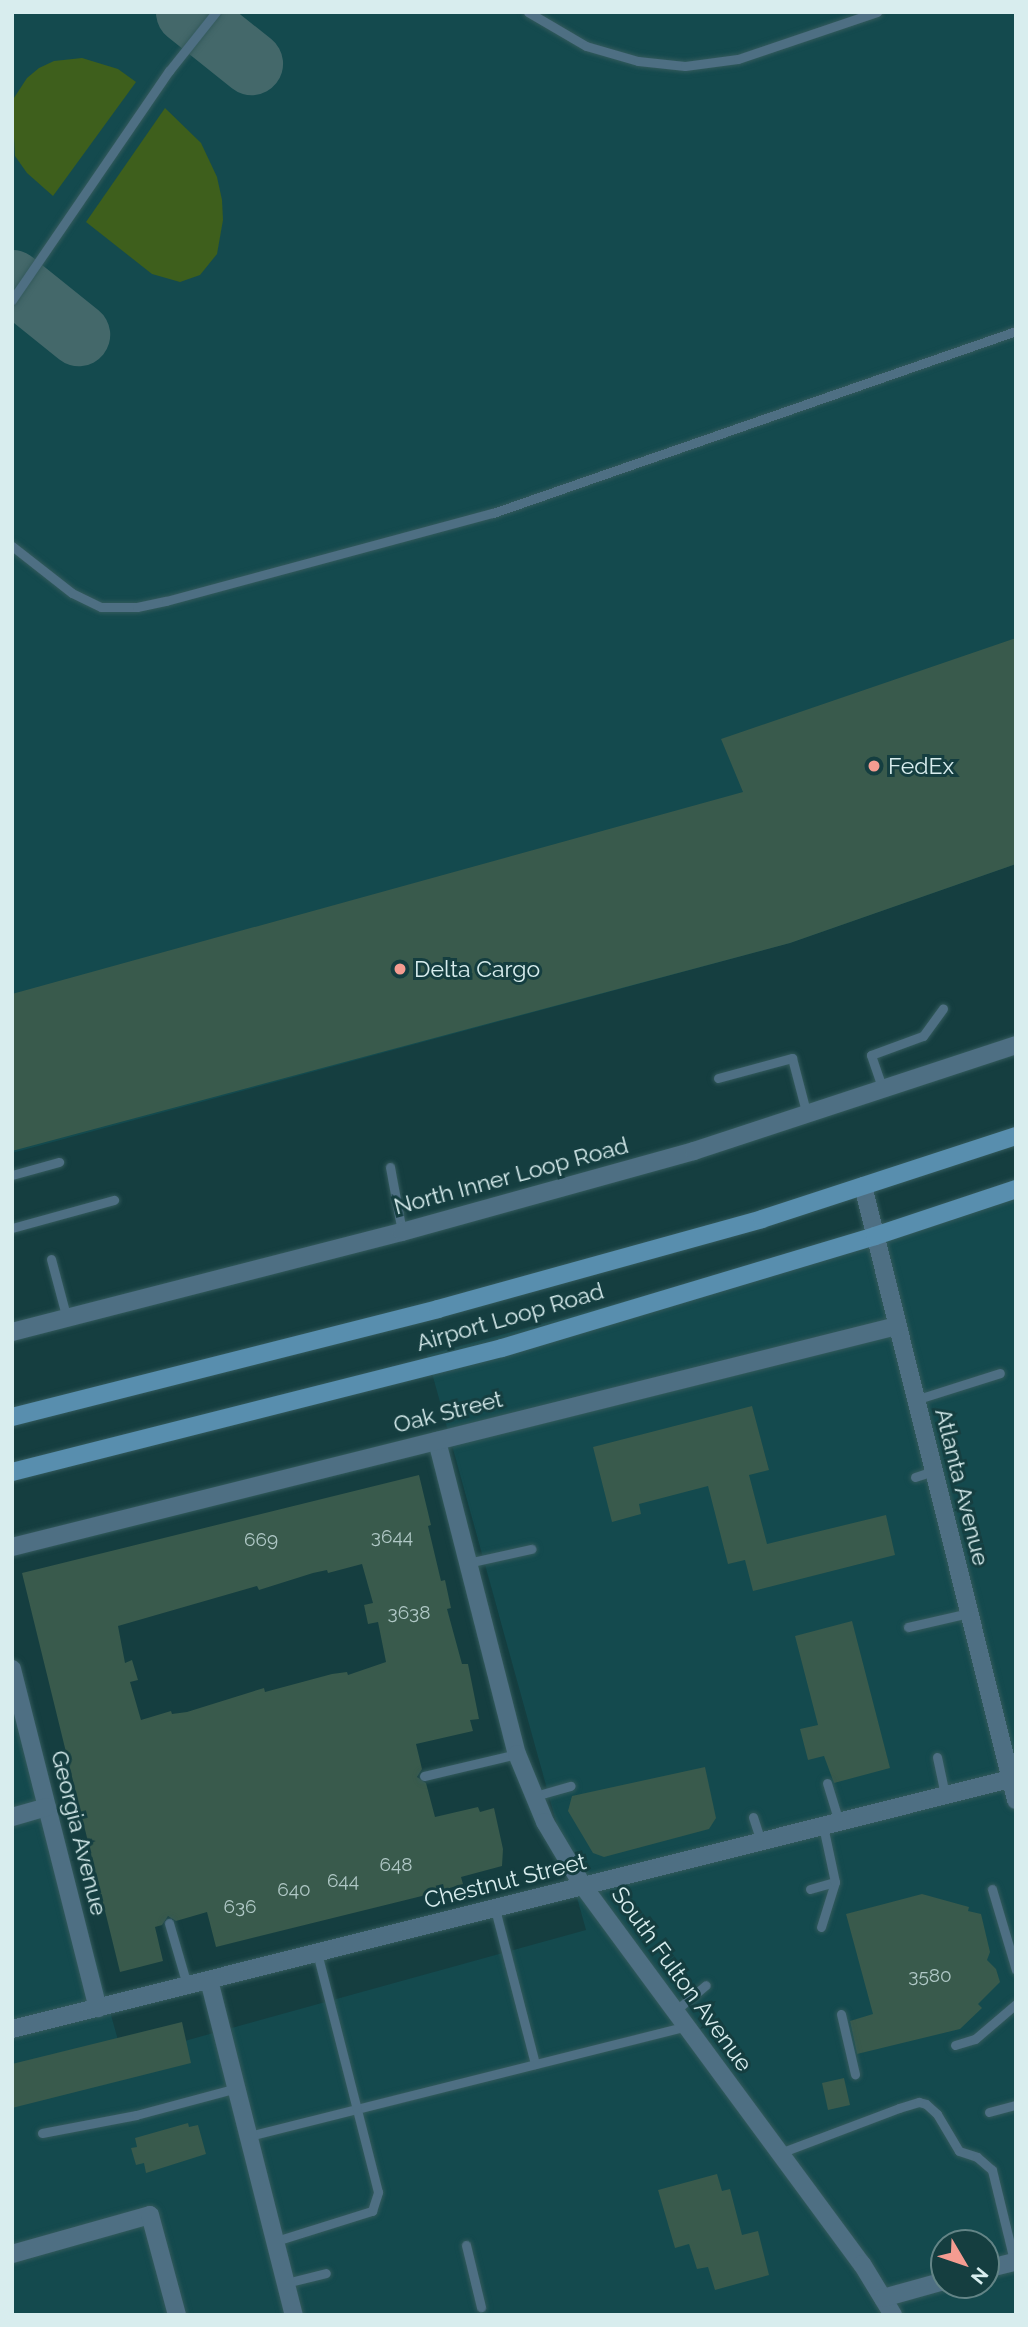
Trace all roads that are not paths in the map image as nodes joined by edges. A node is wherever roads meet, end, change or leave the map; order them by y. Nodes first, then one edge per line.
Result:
1 (216, 12) edge
2 (528, 12) edge
3 (877, 12) edge
4 (12, 300) edge
5 (1016, 331) edge
6 (12, 546) edge
7 (943, 1008) dead end
8 (1016, 1045) edge
9 (718, 1078) dead end
10 (883, 1090) junction
11 (807, 1115) junction
12 (1016, 1136) edge
13 (59, 1162) dead end
14 (390, 1167) dead end
15 (12, 1175) edge
16 (863, 1186) junction
17 (1016, 1189) edge
18 (114, 1200) dead end
19 (12, 1228) edge
20 (402, 1232) junction
21 (875, 1236) junction
22 (51, 1259) dead end
23 (67, 1319) junction
24 (897, 1326) junction
25 (12, 1332) edge
26 (1000, 1373) dead end
27 (915, 1401) junction
28 (12, 1417) edge
29 (437, 1441) junction
30 (933, 1471) junction
31 (12, 1472) edge
32 (915, 1477) dead end
33 (12, 1547) edge
34 (531, 1549) dead end
35 (468, 1563) junction
36 (969, 1613) junction
37 (908, 1627) dead end
38 (12, 1669) edge
39 (517, 1754) junction
40 (937, 1757) dead end
41 (424, 1776) dead end
42 (1013, 1778) edge
43 (827, 1783) dead end
44 (571, 1786) dead end
45 (946, 1795) junction
46 (534, 1796) junction
47 (1016, 1800) edge
48 (47, 1807) junction
49 (12, 1816) edge
50 (753, 1816) dead end
51 (831, 1824) junction
52 (761, 1842) junction
53 (835, 1882) junction
54 (583, 1886) junction
55 (810, 1889) dead end
56 (992, 1889) dead end
57 (495, 1909) junction
58 (169, 1923) dead end
59 (821, 1927) dead end
60 (317, 1953) junction
61 (1016, 1970) edge
62 (209, 1980) junction
63 (187, 1985) junction
64 (706, 1985) dead end
65 (1016, 2004) edge
66 (98, 2008) junction
67 (675, 2011) junction
68 (841, 2014) dead end
69 (686, 2026) junction
70 (12, 2029) edge
71 (955, 2045) dead end
72 (535, 2064) junction
73 (855, 2074) dead end
74 (237, 2088) junction
75 (1016, 2105) edge
76 (357, 2109) junction
77 (989, 2112) dead end
78 (42, 2133) dead end
79 (249, 2136) junction
80 (780, 2153) junction
81 (276, 2241) junction
82 (466, 2245) dead end
83 (12, 2254) edge
84 (1015, 2266) edge
85 (326, 2273) dead end
86 (286, 2283) junction
87 (930, 2285) edge
88 (883, 2298) junction
89 (481, 2307) dead end
90 (177, 2315) edge
91 (294, 2315) edge
92 (893, 2315) edge

1 - 4 lane
2 - 3 lane
5 - 6 lane
7 - 10 lane
8 - 10 street, North Inner Loop Road
9 - 11 lane
10 - 11 street, North Inner Loop Road
11 - 20 street, North Inner Loop Road
12 - 16 main road, Airport Loop Road
13 - 15 lane
14 - 20 lane
16 - 21 street, Atlanta Avenue
16 - 28 main road, Airport Loop Road
17 - 21 main road, Airport Loop Road
18 - 19 lane
20 - 23 street, North Inner Loop Road
21 - 24 street, Atlanta Avenue
21 - 31 main road, Airport Loop Road
22 - 23 lane
23 - 25 street, North Inner Loop Road
24 - 27 street, Atlanta Avenue
24 - 29 street, Oak Street
26 - 27 lane
27 - 30 street, Atlanta Avenue
29 - 33 street, Oak Street
29 - 35 street, South Fulton Avenue
30 - 32 lane
30 - 36 street, Atlanta Avenue
34 - 35 lane
35 - 39 street, South Fulton Avenue
36 - 37 lane
36 - 42 street, Atlanta Avenue
38 - 48 street, Georgia Avenue
39 - 41 lane
39 - 46 street, South Fulton Avenue
40 - 45 lane
42 - 45 street, Chestnut Street
42 - 47 street, Atlanta Avenue
43 - 51 lane
44 - 46 lane
45 - 51 street, Chestnut Street
46 - 54 street, South Fulton Avenue
48 - 49 street
48 - 66 street, Georgia Avenue
50 - 52 lane
51 - 52 street, Chestnut Street
51 - 53 lane
52 - 54 street, Chestnut Street
53 - 55 lane
53 - 59 lane
54 - 57 street, Chestnut Street
54 - 67 street, South Fulton Avenue
56 - 61 lane
57 - 60 street, Chestnut Street
57 - 72 lane
58 - 63 lane
60 - 62 street, Chestnut Street
60 - 76 lane
62 - 63 street, Chestnut Street
62 - 74 street
63 - 66 street, Chestnut Street
64 - 67 lane
65 - 71 lane
66 - 70 street, Chestnut Street
67 - 69 street, South Fulton Avenue
68 - 73 lane
69 - 72 lane
69 - 80 street, South Fulton Avenue
72 - 76 lane
74 - 78 lane
74 - 79 street
75 - 77 lane
76 - 79 lane
76 - 81 lane
79 - 81 street
80 - 84 lane
80 - 88 street, South Fulton Avenue
81 - 86 street
82 - 89 lane
83 - 90 street
85 - 86 lane
86 - 91 street
87 - 88 street
88 - 92 street, South Fulton Avenue

